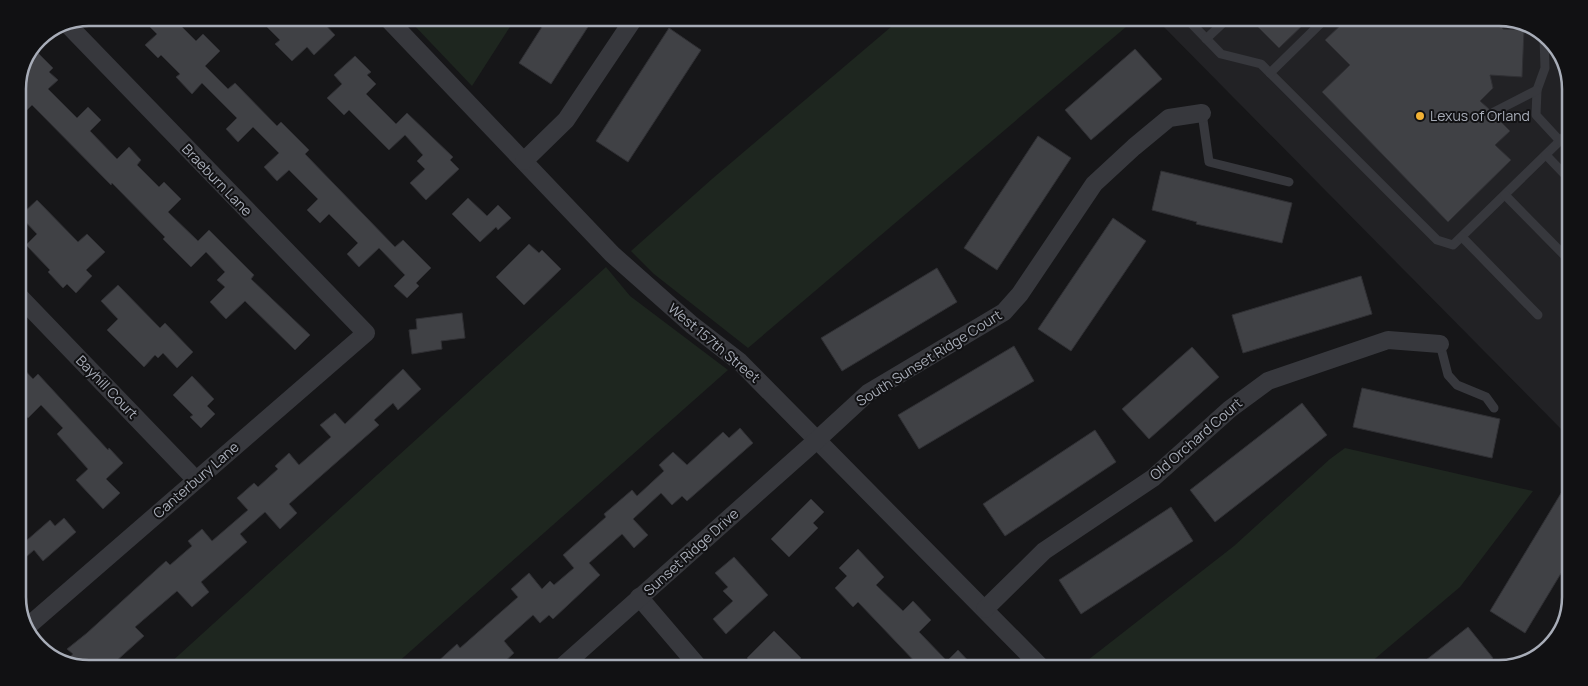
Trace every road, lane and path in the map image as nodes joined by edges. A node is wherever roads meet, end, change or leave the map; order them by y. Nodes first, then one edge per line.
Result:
1 (395, 26) edge
2 (629, 26) edge
3 (1194, 26) edge
4 (1220, 26) edge
5 (1318, 26) edge
6 (72, 29) edge
7 (1206, 39) junction
8 (1544, 46) edge
9 (1270, 73) junction
10 (1537, 90) junction
11 (1494, 112) dead end
12 (1202, 113) joint
13 (1560, 141) joint
14 (1546, 155) junction
15 (524, 161) junction
16 (1562, 172) edge
17 (1289, 182) dead end
18 (1505, 195) junction
19 (1462, 237) junction
20 (1562, 253) edge
21 (26, 303) edge
22 (1538, 315) dead end
23 (366, 333) joint
24 (1440, 344) joint
25 (1494, 408) dead end
26 (818, 439) junction
27 (196, 480) junction
28 (639, 597) junction
29 (985, 609) junction
30 (32, 622) edge
31 (570, 660) edge
32 (692, 660) edge
33 (1035, 660) edge

1 - 15 street, West 157th Street
2 - 15 street
3 - 7 lane
4 - 7 lane
5 - 9 lane
6 - 23 street, Braeburn Lane
7 - 9 lane
8 - 10 lane
9 - 19 lane
10 - 11 lane
10 - 13 lane
12 - 17 lane
12 - 26 street, South Sunset Ridge Court
13 - 14 lane
14 - 16 lane
14 - 18 lane
15 - 26 street, West 157th Street
18 - 19 lane
18 - 20 lane
19 - 22 lane
21 - 27 street, Bayhill Court
23 - 27 street, Canterbury Lane
24 - 25 lane
24 - 29 street, Old Orchard Court
26 - 28 street, Sunset Ridge Drive
26 - 29 street, West 157th Street
27 - 30 street, Canterbury Lane
28 - 31 street, Sunset Ridge Drive
28 - 32 street
29 - 33 street, West 157th Street

